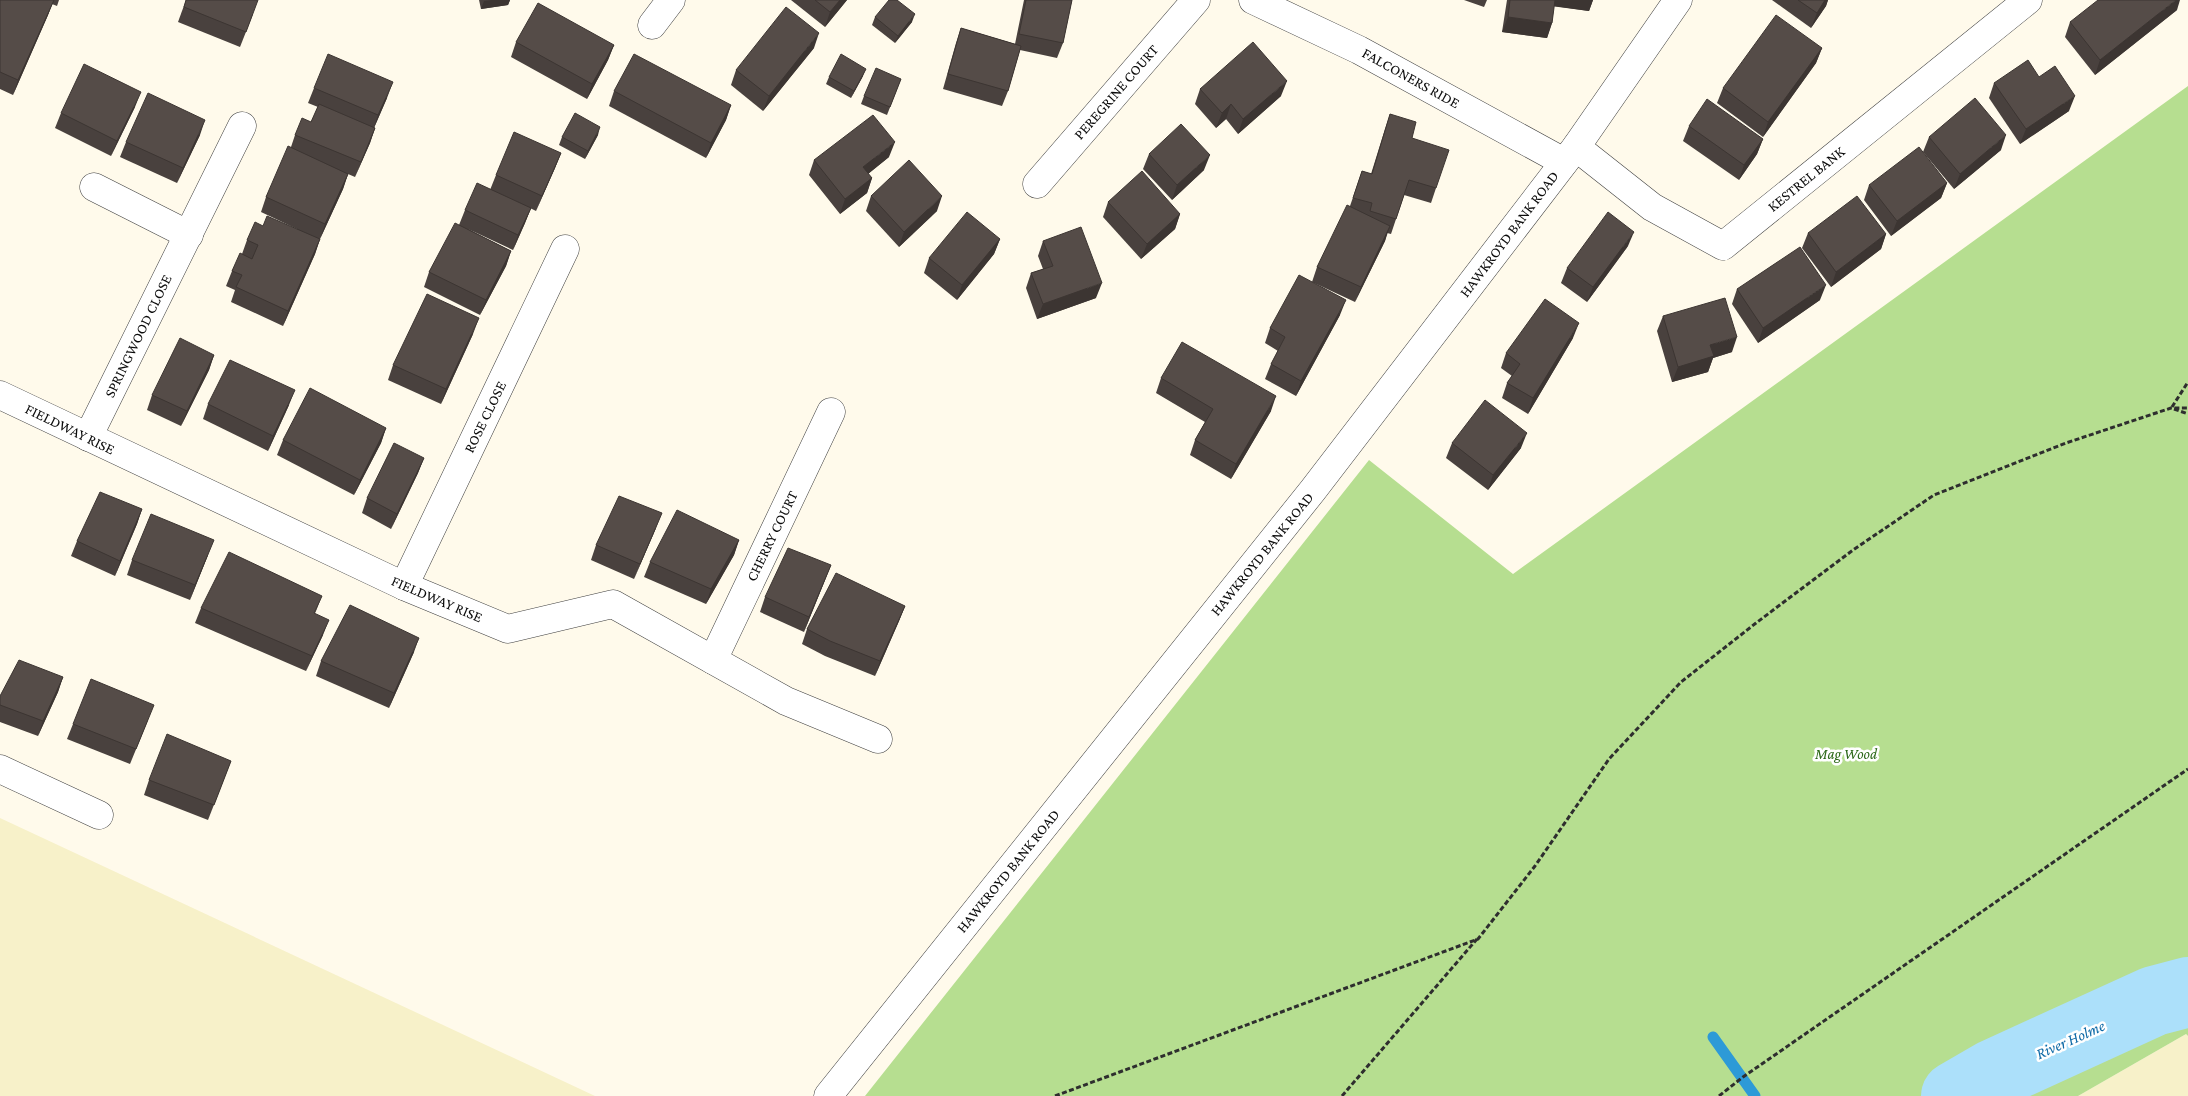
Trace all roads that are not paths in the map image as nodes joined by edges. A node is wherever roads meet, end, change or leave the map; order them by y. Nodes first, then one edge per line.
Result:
1 (671, 0) edge
2 (1196, 0) edge
3 (1254, 0) edge
4 (1678, 0) edge
5 (2028, 0) edge
6 (652, 25) dead end
7 (242, 126) dead end
8 (1570, 155) junction
9 (1037, 184) dead end
10 (94, 187) dead end
11 (188, 235) junction
12 (565, 249) dead end
13 (0, 395) edge
14 (831, 412) dead end
15 (88, 437) junction
16 (404, 586) junction
17 (713, 660) junction
18 (878, 739) dead end
19 (0, 769) edge
20 (99, 815) dead end
21 (828, 1096) edge

1 - 6 street
2 - 9 street, PEREGRINE COURT
3 - 8 street, FALCONERS RIDE
4 - 8 street, HAWKROYD BANK ROAD
5 - 8 street, KESTREL BANK
7 - 11 street, SPRINGWOOD CLOSE
8 - 21 street, HAWKROYD BANK ROAD
10 - 11 street
11 - 15 street, SPRINGWOOD CLOSE
12 - 16 street, ROSE CLOSE
13 - 15 street, FIELDWAY RISE
14 - 17 street, CHERRY COURT
15 - 16 street, FIELDWAY RISE
16 - 17 street, FIELDWAY RISE
17 - 18 street, FIELDWAY RISE
19 - 20 street

